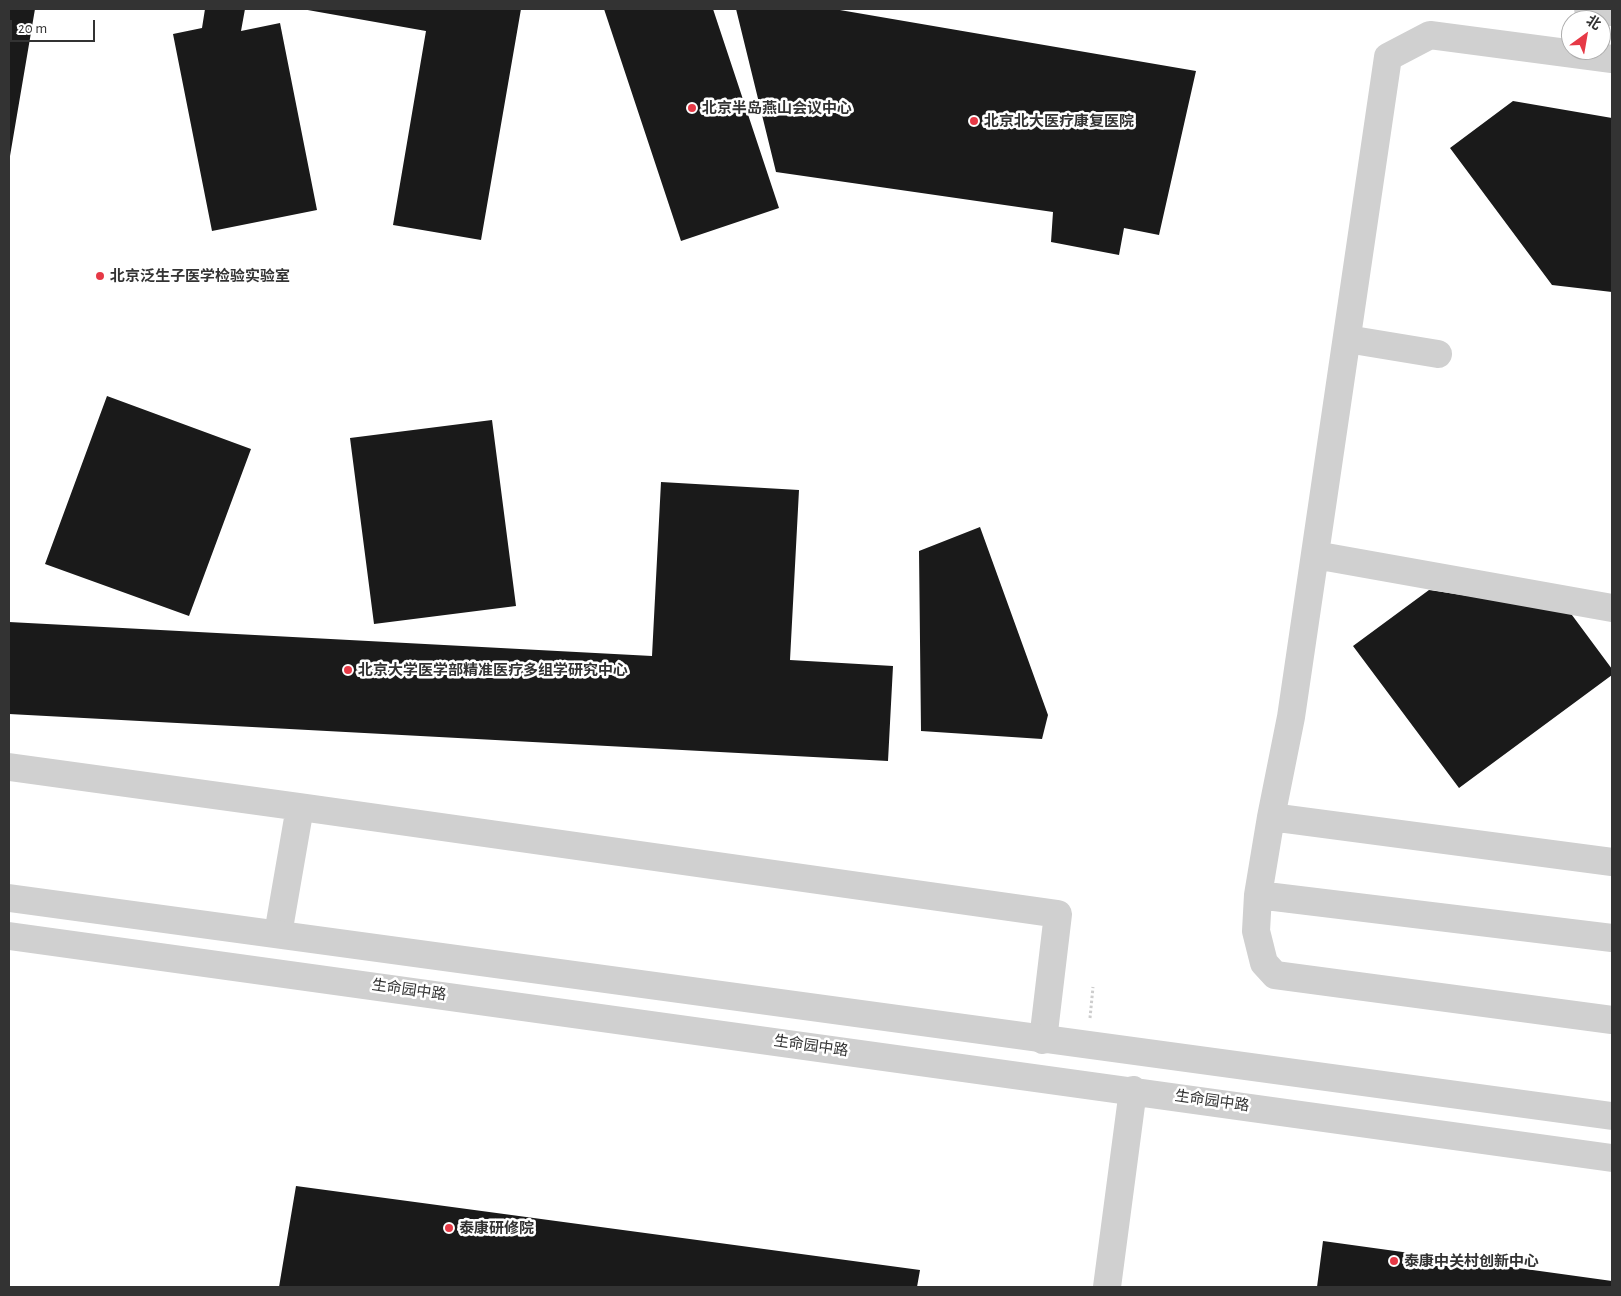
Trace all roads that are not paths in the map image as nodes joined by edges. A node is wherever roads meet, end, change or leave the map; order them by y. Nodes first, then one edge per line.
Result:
1 (1588, 9) edge
2 (1612, 12) edge
3 (1612, 59) edge
4 (1347, 339) junction
5 (1438, 354) dead end
6 (1315, 555) junction
7 (1612, 608) edge
8 (9, 767) edge
9 (300, 807) junction
10 (1271, 817) junction
11 (1612, 862) edge
12 (1258, 895) junction
13 (9, 898) edge
14 (278, 934) junction
15 (9, 936) edge
16 (1612, 938) edge
17 (1612, 1020) edge
18 (1043, 1040) junction
19 (1133, 1090) junction
20 (1612, 1116) edge
21 (1612, 1158) edge
22 (1107, 1287) edge

1 - 2 street
3 - 4 street
4 - 5 street
4 - 6 street
6 - 7 street
6 - 10 street
8 - 9 street
9 - 14 street
9 - 18 street
10 - 11 street
10 - 12 street
12 - 16 street
12 - 17 street
13 - 14 street
14 - 18 street
15 - 19 street, 生命园中路
18 - 20 street
19 - 21 street, 生命园中路
19 - 22 street

